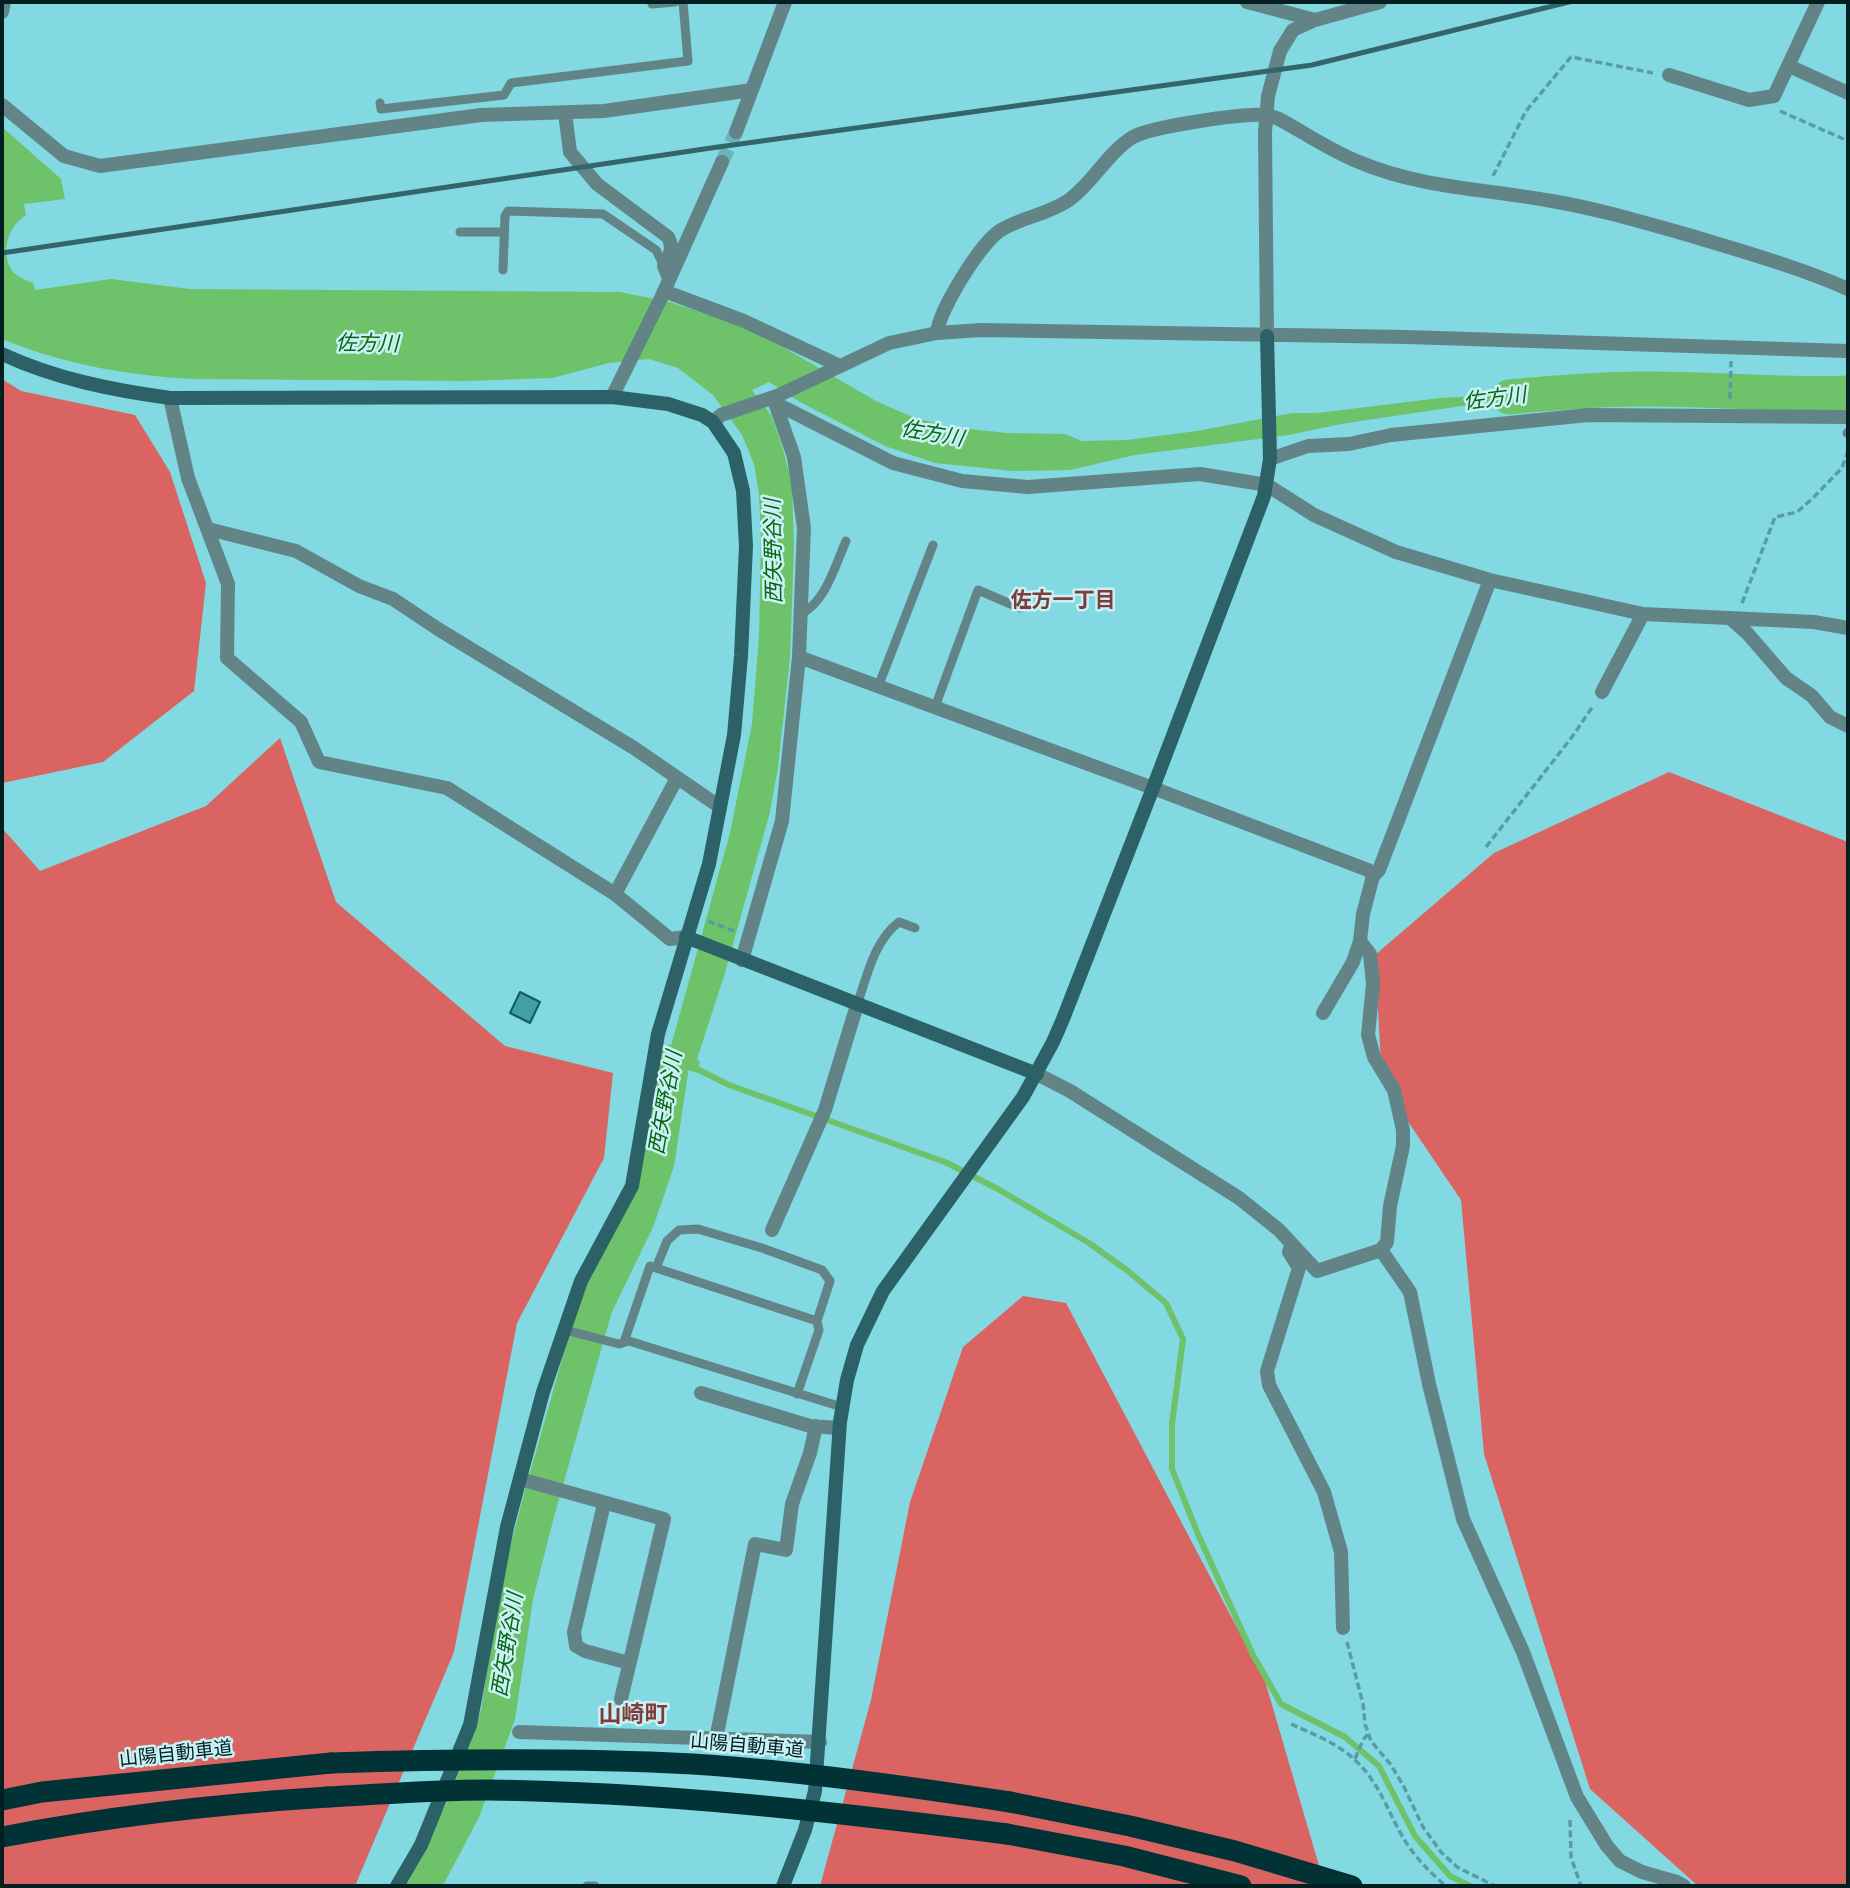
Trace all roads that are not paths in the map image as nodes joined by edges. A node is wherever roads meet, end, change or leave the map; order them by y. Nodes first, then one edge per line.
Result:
1 (4, 2) edge
2 (675, 2) edge
3 (683, 2) edge
4 (785, 2) edge
5 (1247, 2) edge
6 (1380, 2) edge
7 (1818, 2) edge
8 (652, 4) dead end
9 (2, 12) edge
10 (1315, 20) junction
11 (1789, 66) junction
12 (1669, 75) road end
13 (752, 90) junction
14 (1848, 93) edge
15 (380, 103) dead end
16 (2, 105) edge
17 (565, 113) junction
18 (1266, 115) junction
19 (736, 132) tunnel mouth
20 (722, 162) tunnel mouth
21 (460, 232) dead end
22 (504, 232) junction
23 (503, 270) dead end
24 (665, 283) junction
25 (1848, 289) edge
26 (937, 333) junction
27 (1267, 336) junction
28 (1848, 351) edge
29 (2, 354) edge
30 (835, 367) junction
31 (615, 390) junction
32 (170, 398) junction
33 (773, 399) junction
34 (717, 418) junction
35 (1848, 418) edge
36 (1270, 455) junction
37 (1267, 485) junction
38 (208, 529) junction
39 (846, 541) dead end
40 (933, 545) dead end
41 (1490, 580) junction
42 (1020, 608) dead end
43 (801, 614) junction
44 (1643, 614) junction
45 (1733, 618) junction
46 (1848, 628) edge
47 (799, 657) junction
48 (878, 687) junction
49 (1602, 692) road end
50 (935, 707) junction
51 (1848, 726) edge
52 (677, 778) junction
53 (1153, 788) junction
54 (720, 807) junction
55 (1373, 876) junction
56 (615, 894) junction
57 (915, 928) dead end
58 (686, 937) junction
59 (1360, 941) junction
60 (742, 960) junction
61 (857, 1005) junction
62 (1323, 1013) dead end
63 (1037, 1074) junction
64 (772, 1230) joint
65 (1292, 1244) junction
66 (762, 1248) junction
67 (1381, 1250) junction
68 (656, 1268) junction
69 (817, 1321) junction
70 (569, 1331) junction
71 (624, 1342) junction
72 (701, 1393) dead end
73 (797, 1394) junction
74 (842, 1407) junction
75 (816, 1426) junction
76 (839, 1428) junction
77 (526, 1480) junction
78 (604, 1504) junction
79 (1343, 1628) road end
80 (629, 1663) junction
81 (621, 1699) dead end
82 (519, 1732) dead end
83 (716, 1739) junction
84 (820, 1742) junction
85 (2, 1800) edge
86 (2, 1837) edge
87 (1232, 1883) edge
88 (397, 1886) edge
89 (587, 1886) edge
90 (595, 1886) edge
91 (783, 1886) edge
92 (1352, 1886) edge
93 (1684, 1886) edge

1 - 9 street
2 - 8 lane
3 - 15 lane
4 - 13 street
5 - 10 street
6 - 10 street
7 - 11 street
10 - 18 street
11 - 12 street
11 - 14 street
13 - 17 street
13 - 19 street
16 - 17 street
17 - 24 street
18 - 25 street
18 - 26 street
18 - 27 street
20 - 24 street
21 - 22 lane
22 - 23 lane
22 - 24 lane
24 - 30 street
24 - 31 street
26 - 27 street
26 - 30 street
27 - 28 street
27 - 36 street
29 - 32 street
30 - 33 street
31 - 32 street
31 - 34 street
32 - 38 street
33 - 34 street
33 - 37 street
33 - 43 street
34 - 54 street
35 - 36 street
36 - 37 street
37 - 41 street
37 - 53 street
38 - 52 street
38 - 56 street
39 - 43 lane
40 - 48 lane
41 - 44 street
41 - 55 street
42 - 50 lane
43 - 47 street
44 - 45 street
44 - 49 street
45 - 46 street
45 - 51 street
47 - 48 street
47 - 60 street
48 - 50 street
50 - 53 street
52 - 54 street
52 - 56 street
53 - 55 street
53 - 63 street
54 - 58 street
55 - 59 street
56 - 58 street
57 - 61 lane
58 - 60 street
58 - 70 street
59 - 62 street
59 - 67 street
60 - 61 street
61 - 63 street
61 - 64 street
63 - 65 street
63 - 74 street
64 - 66 lane
65 - 67 street
65 - 79 street
66 - 68 lane
66 - 69 lane
67 - 93 street
68 - 69 lane
68 - 71 lane
69 - 73 lane
70 - 71 lane
70 - 77 street
71 - 73 lane
72 - 75 street
73 - 74 lane
74 - 76 street
75 - 76 street
75 - 83 street
76 - 84 street
77 - 78 street
77 - 88 street
78 - 80 street
78 - 80 street
80 - 81 street
82 - 83 street
83 - 84 street
84 - 91 street
85 - 92 highway, 山陽自動車道, bridge
86 - 87 highway, bridge
89 - 90 lane

